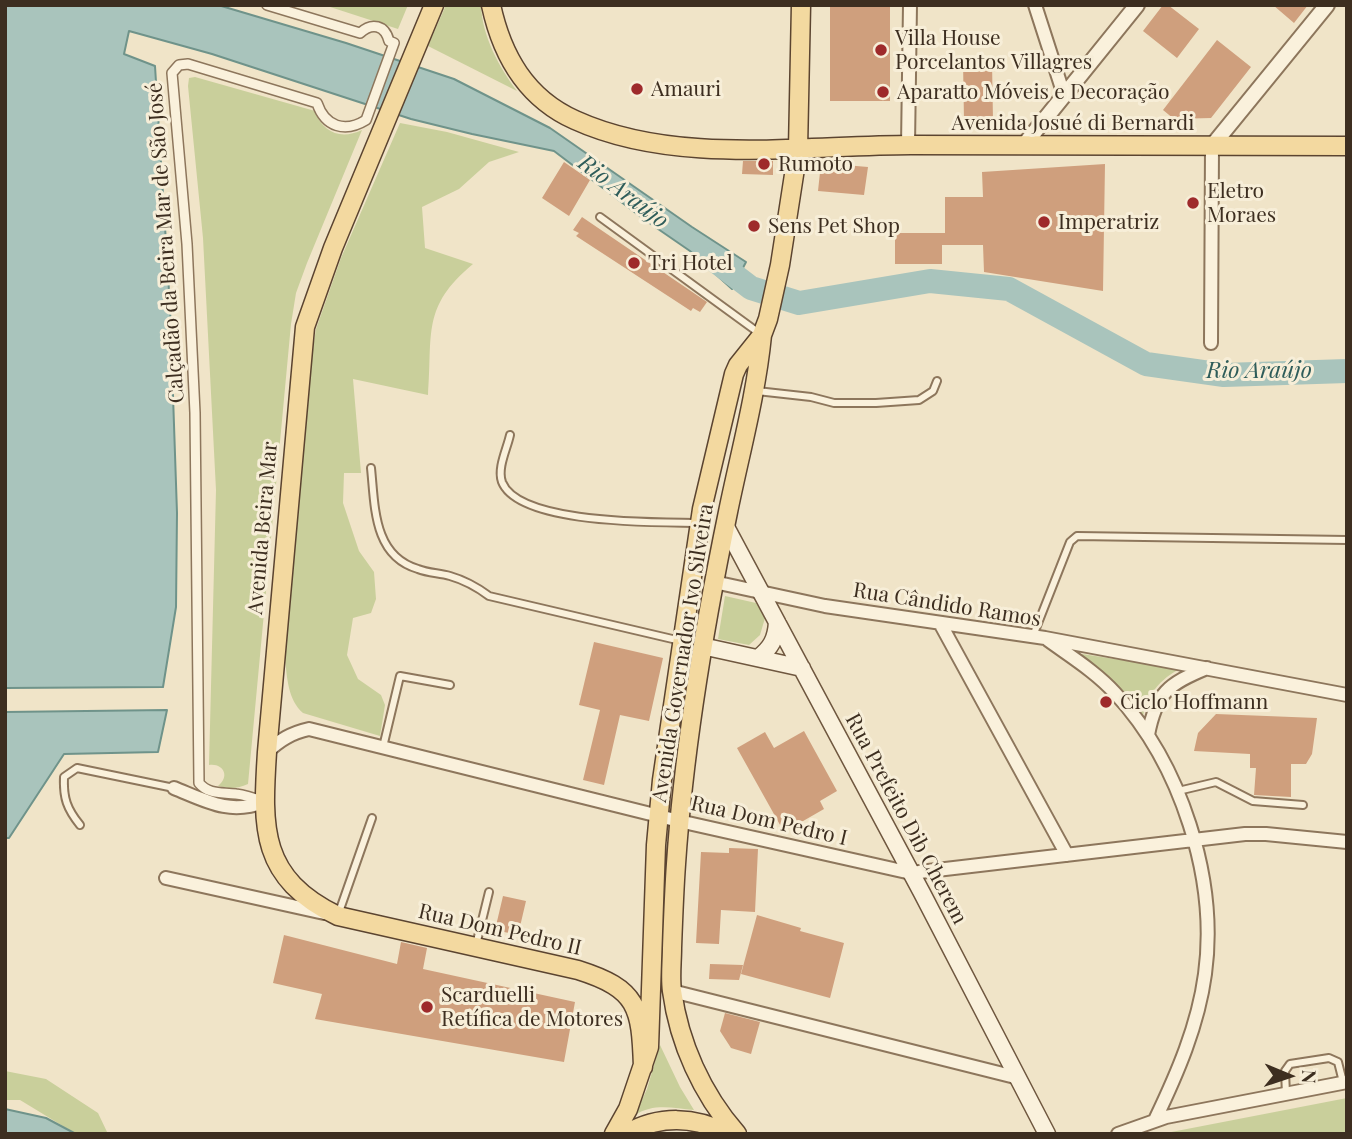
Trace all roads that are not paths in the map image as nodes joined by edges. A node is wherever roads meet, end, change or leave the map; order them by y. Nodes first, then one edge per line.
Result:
1 (267, 5) edge
2 (434, 5) edge
3 (491, 5) edge
4 (801, 5) edge
5 (910, 5) edge
6 (1035, 5) edge
7 (1137, 5) edge
8 (1327, 5) edge
9 (1064, 95) junction
10 (375, 124) junction
11 (908, 145) junction
12 (1024, 145) junction
13 (1212, 146) junction
14 (1347, 146) edge
15 (798, 149) junction
16 (600, 217) dead end
17 (765, 327) junction
18 (1211, 343) dead end
19 (937, 381) dead end
20 (755, 391) junction
21 (510, 435) dead end
22 (371, 468) dead end
23 (699, 523) junction
24 (725, 525) junction
25 (1347, 540) edge
26 (714, 582) junction
27 (761, 593) junction
28 (777, 622) junction
29 (940, 623) junction
30 (1039, 637) junction
31 (682, 642) junction
32 (702, 646) junction
33 (758, 658) junction
34 (1208, 667) junction
35 (802, 668) junction
36 (450, 685) dead end
37 (1347, 695) edge
38 (1148, 735) junction
39 (383, 747) junction
40 (267, 752) junction
41 (174, 788) joint
42 (1178, 792) junction
43 (264, 802) junction
44 (1303, 805) dead end
45 (659, 814) junction
46 (372, 818) dead end
47 (679, 821) junction
48 (80, 825) dead end
49 (1193, 840) junction
50 (1347, 842) edge
51 (1067, 855) junction
52 (911, 873) junction
53 (166, 878) dead end
54 (489, 892) dead end
55 (303, 894) junction
56 (284, 904) junction
57 (338, 916) junction
58 (476, 947) junction
59 (672, 992) junction
60 (643, 1067) junction
61 (1019, 1078) junction
62 (1345, 1082) edge
63 (1286, 1094) junction
64 (1155, 1120) junction
65 (614, 1134) edge
66 (626, 1134) edge
67 (728, 1134) edge
68 (737, 1134) edge
69 (1047, 1134) edge
70 (1118, 1134) edge

1 - 10 street
2 - 10 main road, Avenida Beira Mar
3 - 15 main road, Avenida Josué di Bernardi
4 - 15 main road
5 - 11 street
6 - 9 street
7 - 9 street
8 - 13 street
9 - 12 street
10 - 40 main road, Avenida Beira Mar
10 - 43 street, Calçadão da Beira Mar de São José
11 - 12 main road, Avenida Josué di Bernardi
11 - 15 main road, Avenida Josué di Bernardi
12 - 13 main road, Avenida Josué di Bernardi
13 - 14 main road, Avenida Josué di Bernardi
13 - 18 street
15 - 17 main road
16 - 17 lane
17 - 20 main road, Avenida Governador Ivo Silveira
17 - 23 main road, Avenida Governador Ivo Silveira
19 - 20 lane
20 - 24 main road, Avenida Governador Ivo Silveira
21 - 23 lane
22 - 31 lane
23 - 31 main road, Avenida Governador Ivo Silveira
24 - 26 main road, Avenida Governador Ivo Silveira
24 - 27 main road, Rua Prefeito Dib Cherem
25 - 30 lane
26 - 27 street, Rua Cândido Ramos
26 - 32 main road, Avenida Governador Ivo Silveira
27 - 28 main road, Rua Prefeito Dib Cherem
27 - 29 street, Rua Cândido Ramos
28 - 33 main road
28 - 35 main road, Rua Prefeito Dib Cherem
29 - 30 street, Rua Cândido Ramos
29 - 51 street
30 - 34 street
30 - 38 street, Rua Cândido Ramos
31 - 32 main road
31 - 45 main road, Avenida Governador Ivo Silveira
32 - 33 main road
32 - 47 main road, Avenida Governador Ivo Silveira
33 - 35 main road
34 - 37 street
34 - 38 street
35 - 52 main road, Rua Prefeito Dib Cherem
36 - 39 lane
38 - 42 street, Rua Cândido Ramos
39 - 40 street, Rua Dom Pedro I
39 - 45 street, Rua Dom Pedro I
40 - 43 main road, Avenida Beira Mar
41 - 43 street
41 - 48 lane
42 - 44 lane
42 - 49 street, Rua Cândido Ramos
43 - 55 main road, Avenida Beira Mar
45 - 47 street, Rua Dom Pedro I
45 - 60 main road, Avenida Governador Ivo Silveira
46 - 57 lane
47 - 52 street, Rua Dom Pedro I
47 - 59 main road, Avenida Governador Ivo Silveira
49 - 50 street, Rua Dom Pedro I
49 - 51 street, Rua Dom Pedro I
49 - 64 street, Rua Cândido Ramos
51 - 52 street, Rua Dom Pedro I
52 - 61 main road, Rua Prefeito Dib Cherem
53 - 56 street, Rua Dom Pedro II
54 - 58 lane
55 - 56 street
55 - 57 main road, Avenida Beira Mar
56 - 57 street, Rua Dom Pedro II
57 - 58 main road, Rua Dom Pedro II
58 - 60 main road, Rua Dom Pedro II
59 - 61 street
59 - 68 main road, Avenida Governador Ivo Silveira
60 - 65 main road, Avenida Governador Ivo Silveira
61 - 69 main road, Rua Prefeito Dib Cherem
62 - 63 street
62 - 63 lane
63 - 64 street
64 - 70 street
66 - 67 main road

